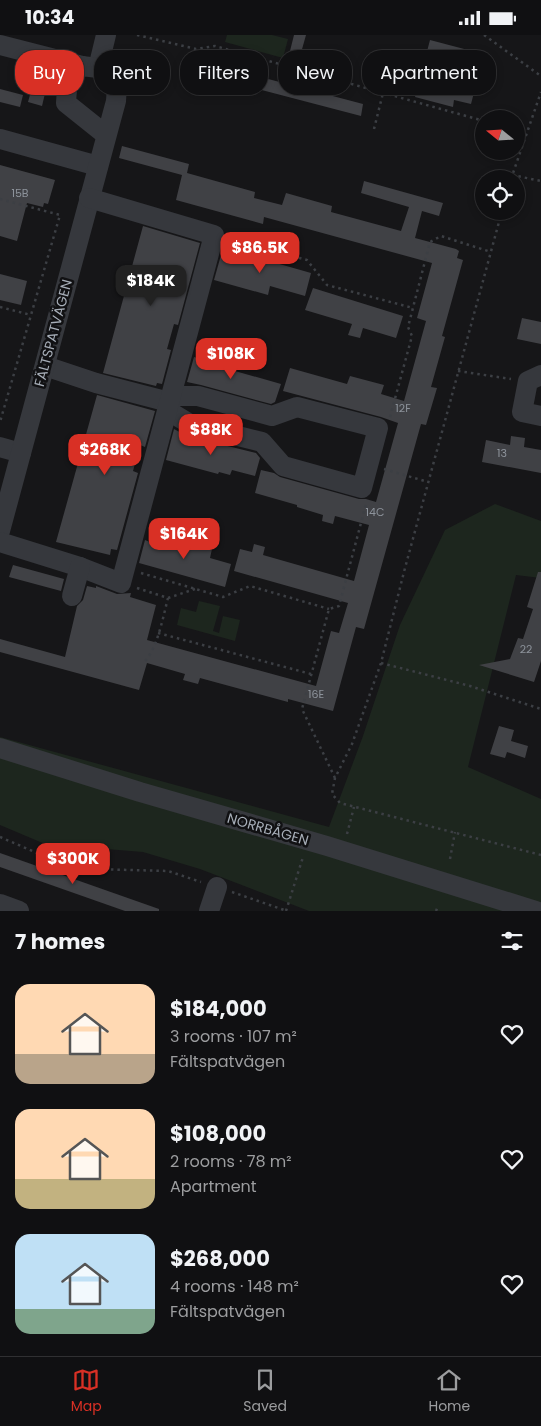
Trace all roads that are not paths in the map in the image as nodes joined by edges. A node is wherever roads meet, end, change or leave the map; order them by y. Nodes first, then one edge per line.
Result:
1 (106, 35) edge
2 (0, 45) edge
3 (90, 67) junction
4 (106, 135) junction
5 (0, 139) edge
6 (98, 166) junction
7 (89, 198) junction
8 (45, 366) junction
9 (534, 378) edge
10 (169, 403) junction
11 (541, 416) edge
12 (0, 447) edge
13 (21, 453) junction
14 (0, 531) edge
15 (0, 542) edge
16 (80, 567) junction
17 (72, 595) dead end
18 (0, 748) edge
19 (217, 887) road end
20 (0, 904) edge
21 (18, 911) edge
22 (209, 911) edge
23 (536, 911) edge

1 - 3 street
2 - 3 street
3 - 4 street, FÄLTSPATVÄGEN
3 - 4 street
4 - 6 street, FÄLTSPATVÄGEN
5 - 6 street
6 - 7 street, FÄLTSPATVÄGEN
7 - 8 street, FÄLTSPATVÄGEN
7 - 10 street
8 - 10 street
8 - 13 street, FÄLTSPATVÄGEN
9 - 11 street
10 - 10 street
10 - 16 street
12 - 13 street
13 - 14 street, FÄLTSPATVÄGEN
15 - 16 street
16 - 17 street
18 - 23 street, NORRBÅGEN
19 - 22 street
20 - 21 street

